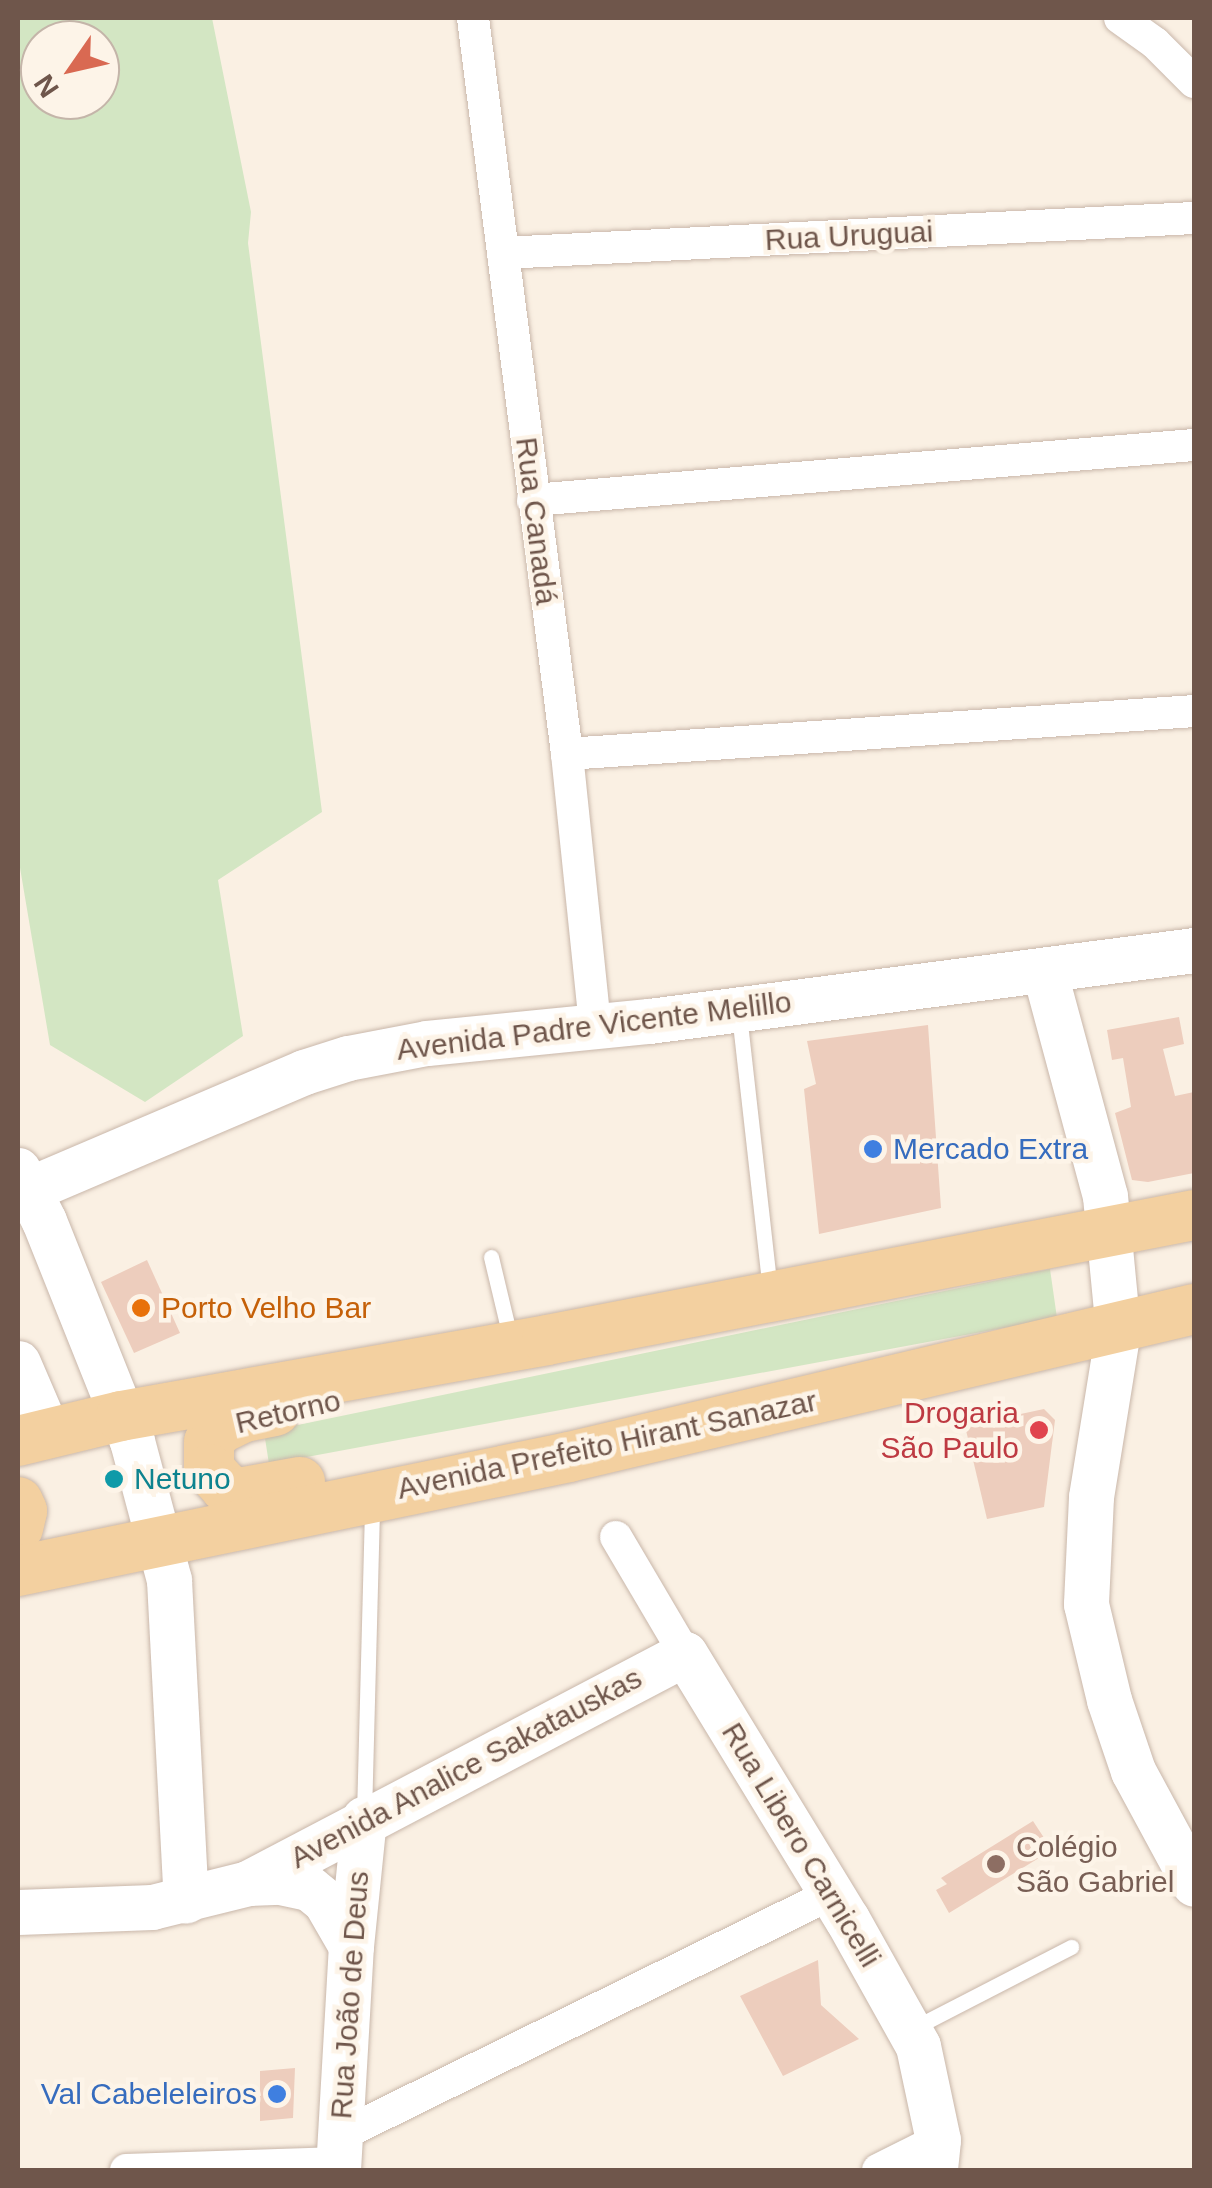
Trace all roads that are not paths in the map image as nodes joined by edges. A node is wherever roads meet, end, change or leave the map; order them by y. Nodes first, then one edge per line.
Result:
1 (473, 18) edge
2 (1120, 18) edge
3 (1194, 82) edge
4 (1194, 218) edge
5 (503, 254) junction
6 (1194, 445) edge
7 (534, 500) junction
8 (1194, 711) edge
9 (566, 754) junction
10 (1194, 950) edge
11 (1044, 970) junction
12 (738, 1010) junction
13 (596, 1024) junction
14 (22, 1184) edge
15 (1194, 1214) edge
16 (1110, 1230) junction
17 (492, 1257) dead end
18 (771, 1298) junction
19 (1194, 1309) edge
20 (1118, 1330) junction
21 (496, 1349) junction
22 (18, 1363) edge
23 (126, 1428) junction
24 (33, 1437) edge
25 (462, 1479) junction
26 (372, 1496) junction
27 (18, 1502) edge
28 (156, 1526) junction
29 (18, 1528) edge
30 (616, 1537) dead end
31 (18, 1572) edge
32 (685, 1654) junction
33 (364, 1820) junction
34 (248, 1883) junction
35 (1194, 1884) edge
36 (831, 1894) junction
37 (186, 1901) junction
38 (18, 1912) edge
39 (350, 1946) junction
40 (1072, 1947) dead end
41 (910, 2030) junction
42 (936, 2155) edge
43 (339, 2157) edge
44 (126, 2170) edge
45 (878, 2170) edge

1 - 5 street, Rua Canadá
2 - 3 street
4 - 5 street, Rua Uruguai
5 - 7 street, Rua Canadá
6 - 7 street
7 - 9 street, Rua Canadá
8 - 9 street
9 - 13 street, Rua Canadá
10 - 11 main road, Avenida Padre Vicente Melillo
11 - 12 main road, Avenida Padre Vicente Melillo
11 - 16 main road
12 - 13 main road, Avenida Padre Vicente Melillo
12 - 18 lane
13 - 14 main road, Avenida Padre Vicente Melillo
14 - 23 main road
15 - 16 main road
16 - 18 main road
16 - 20 main road
17 - 21 lane
18 - 21 main road
19 - 20 main road, Avenida Prefeito Hirant Sanazar
20 - 25 main road, Avenida Prefeito Hirant Sanazar
20 - 35 main road
21 - 23 main road
21 - 25 main road, Retorno
22 - 24 main road
23 - 24 main road
23 - 28 main road
25 - 26 main road, Avenida Prefeito Hirant Sanazar
26 - 28 main road, Avenida Prefeito Hirant Sanazar
26 - 33 lane
27 - 29 main road
28 - 31 main road, Avenida Prefeito Hirant Sanazar
28 - 37 main road
30 - 32 street, Rua Libero Carnicelli
32 - 33 main road, Avenida Analice Sakatauskas
32 - 36 main road, Rua Libero Carnicelli
33 - 34 main road, Avenida Analice Sakatauskas
33 - 39 main road, Rua João de Deus
34 - 37 main road, Avenida Analice Sakatauskas
34 - 39 main road, Avenida Analice Sakatauskas
36 - 41 main road, Rua Libero Carnicelli
36 - 43 street
37 - 38 main road, Avenida Analice Sakatauskas
39 - 43 main road, Rua João de Deus
40 - 41 lane
41 - 42 main road, Rua Libero Carnicelli
42 - 45 street
43 - 44 street

